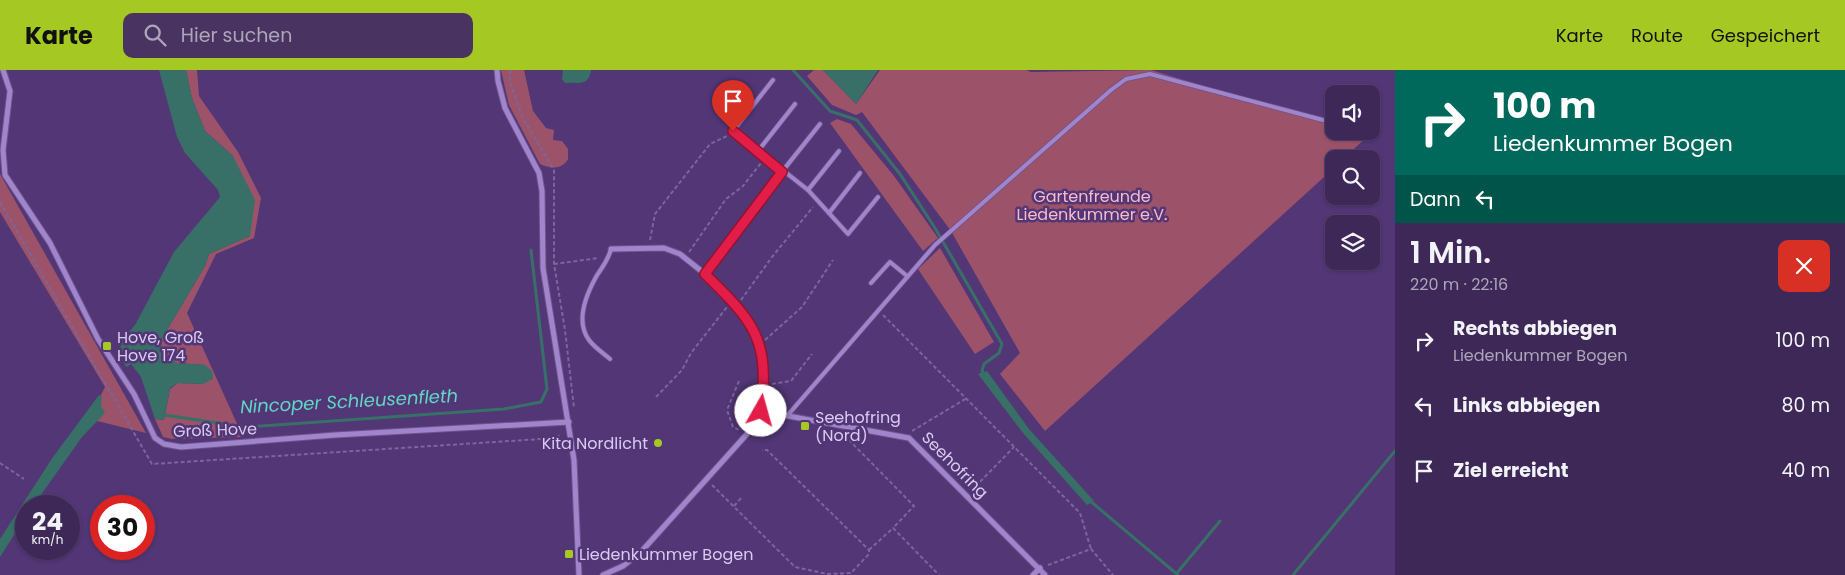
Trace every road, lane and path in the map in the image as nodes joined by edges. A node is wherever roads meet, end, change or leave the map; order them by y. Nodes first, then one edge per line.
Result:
1 (3, 70) edge
2 (497, 70) edge
3 (773, 80) dead end
4 (794, 104) dead end
5 (1325, 120) edge
6 (820, 124) dead end
7 (735, 132) junction
8 (758, 151) junction
9 (838, 151) dead end
10 (765, 156) junction
11 (781, 173) junction
12 (860, 173) dead end
13 (808, 190) junction
14 (878, 197) dead end
15 (0, 202) edge
16 (818, 202) junction
17 (829, 213) junction
18 (649, 247) junction
19 (611, 249) junction
20 (686, 258) junction
21 (833, 260) dead end
22 (554, 264) dead end
23 (705, 274) junction
24 (907, 276) junction
25 (871, 283) dead end
26 (732, 301) junction
27 (737, 306) junction
28 (878, 310) junction
29 (760, 345) junction
30 (812, 354) dead end
31 (610, 359) dead end
32 (739, 381) dead end
33 (764, 385) junction
34 (656, 397) dead end
35 (967, 398) junction
36 (761, 411) junction
37 (787, 416) junction
38 (569, 422) junction
39 (833, 424) junction
40 (747, 434) junction
41 (910, 438) junction
42 (1014, 447) junction
43 (762, 450) dead end
44 (0, 463) edge
45 (24, 479) dead end
46 (707, 480) junction
47 (967, 494) junction
48 (742, 497) dead end
49 (734, 506) junction
50 (893, 528) junction
51 (1091, 549) junction
52 (869, 550) junction
53 (1040, 568) junction
54 (852, 574) edge
55 (578, 575) edge
56 (603, 575) edge
57 (939, 575) edge
58 (1033, 575) edge
59 (1046, 575) edge
60 (1113, 575) edge

1 - 38 street, Groß Hove
2 - 38 street
3 - 7 lane
4 - 8 lane
5 - 24 lane
6 - 11 lane
7 - 8 lane
7 - 18 path
8 - 10 lane
9 - 13 lane
10 - 11 lane
10 - 20 path
11 - 13 lane
11 - 23 street
12 - 17 lane
13 - 16 lane
14 - 17 lane
15 - 38 path
16 - 17 lane
16 - 27 path
18 - 19 street
18 - 20 street
19 - 22 path
19 - 31 lane
20 - 23 street
21 - 29 path
23 - 26 street
24 - 25 lane
24 - 28 lane
26 - 27 street
26 - 34 path
27 - 29 street
28 - 35 path
28 - 37 lane
29 - 33 street
30 - 33 path
32 - 40 path
33 - 36 street
35 - 41 path
35 - 42 path
36 - 37 street, Seehofring
36 - 40 street
37 - 39 street, Seehofring
38 - 55 street
39 - 41 street, Seehofring
39 - 50 path
40 - 46 street
41 - 47 street, Seehofring
42 - 47 path
42 - 51 path
43 - 52 path
44 - 45 path
46 - 49 path
46 - 56 street
47 - 53 street, Seehofring
48 - 49 path
49 - 54 path
50 - 52 path
50 - 57 path
51 - 53 path
51 - 60 path
52 - 54 path
53 - 58 street
53 - 59 street, Seehofring

